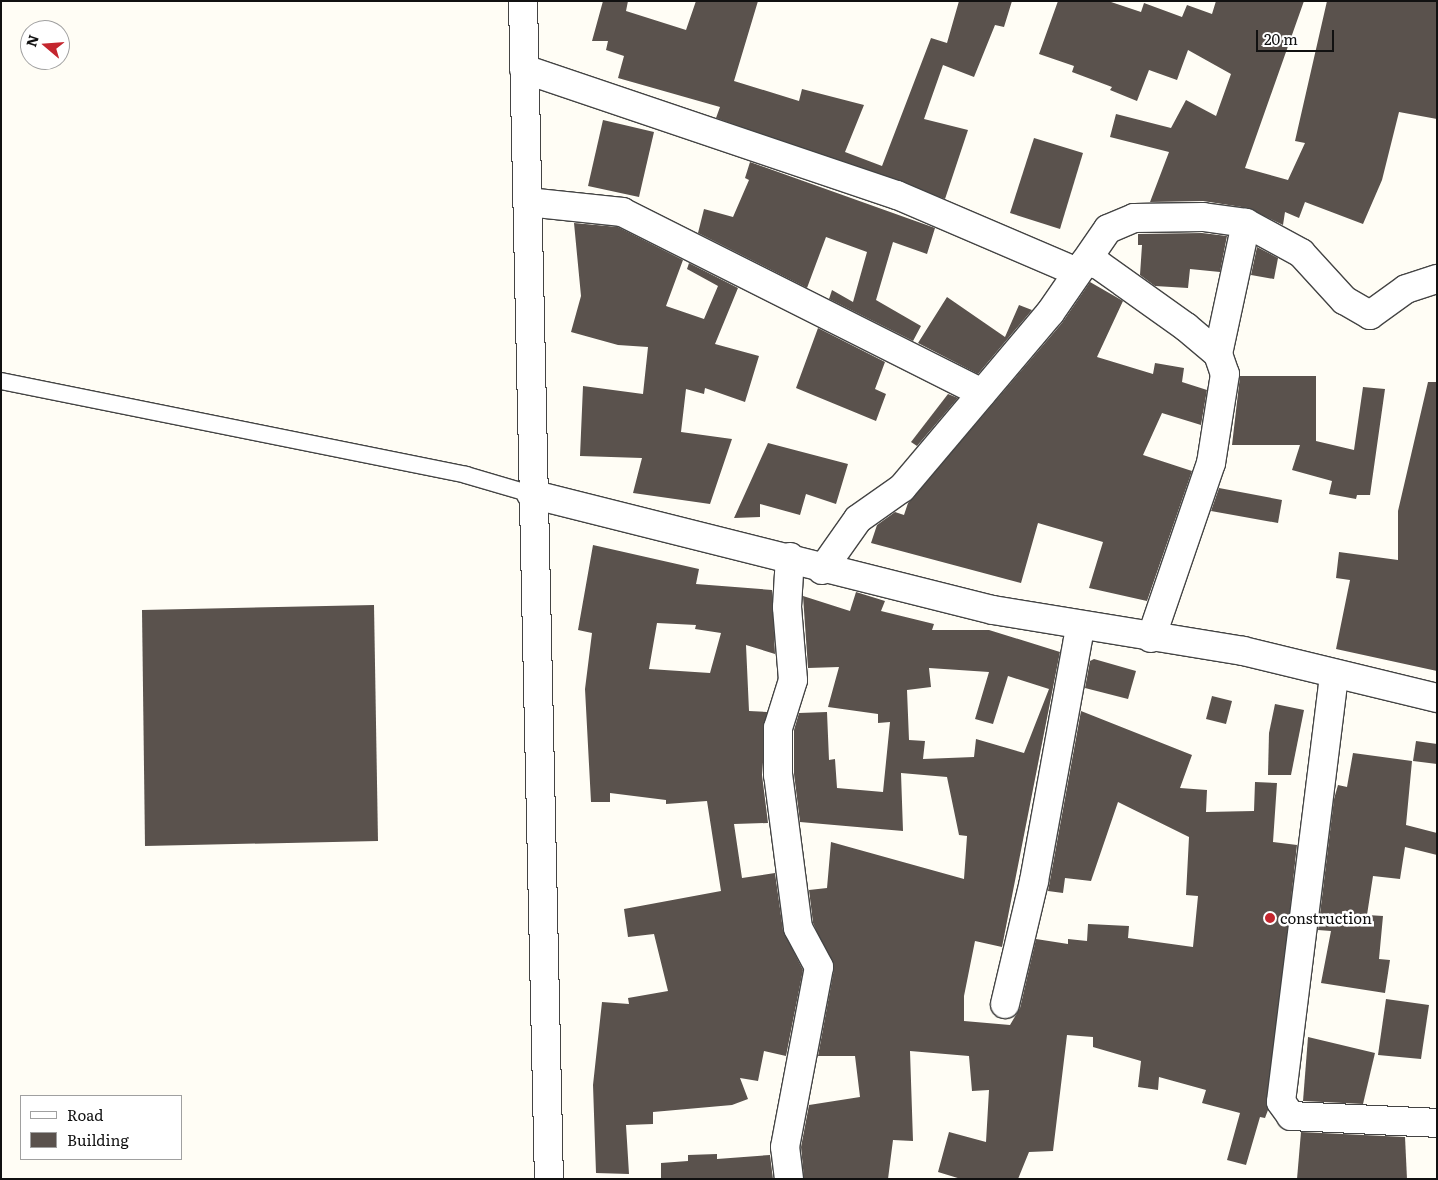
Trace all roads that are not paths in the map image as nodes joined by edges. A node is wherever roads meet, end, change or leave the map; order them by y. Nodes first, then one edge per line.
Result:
1 (523, 1) edge
2 (524, 69) junction
3 (527, 202) junction
4 (1246, 223) junction
5 (1081, 267) junction
6 (1437, 279) edge
7 (1218, 354) junction
8 (1, 381) edge
9 (982, 393) junction
10 (531, 494) junction
11 (790, 557) junction
12 (822, 570) junction
13 (1080, 627) junction
14 (1151, 638) junction
15 (1334, 676) junction
16 (1437, 698) edge
17 (1005, 1004) dead end
18 (1437, 1123) edge
19 (549, 1179) edge
20 (789, 1179) edge

1 - 2 street
2 - 3 street
2 - 5 street
3 - 9 street
3 - 10 street
4 - 5 street
4 - 6 street
4 - 7 street
5 - 7 street
5 - 9 street
7 - 14 street
8 - 10 lane
9 - 12 street
10 - 11 street
10 - 19 street
11 - 12 street
11 - 20 street
12 - 13 street
13 - 14 street
13 - 17 street
14 - 15 street
15 - 16 street
15 - 18 street

